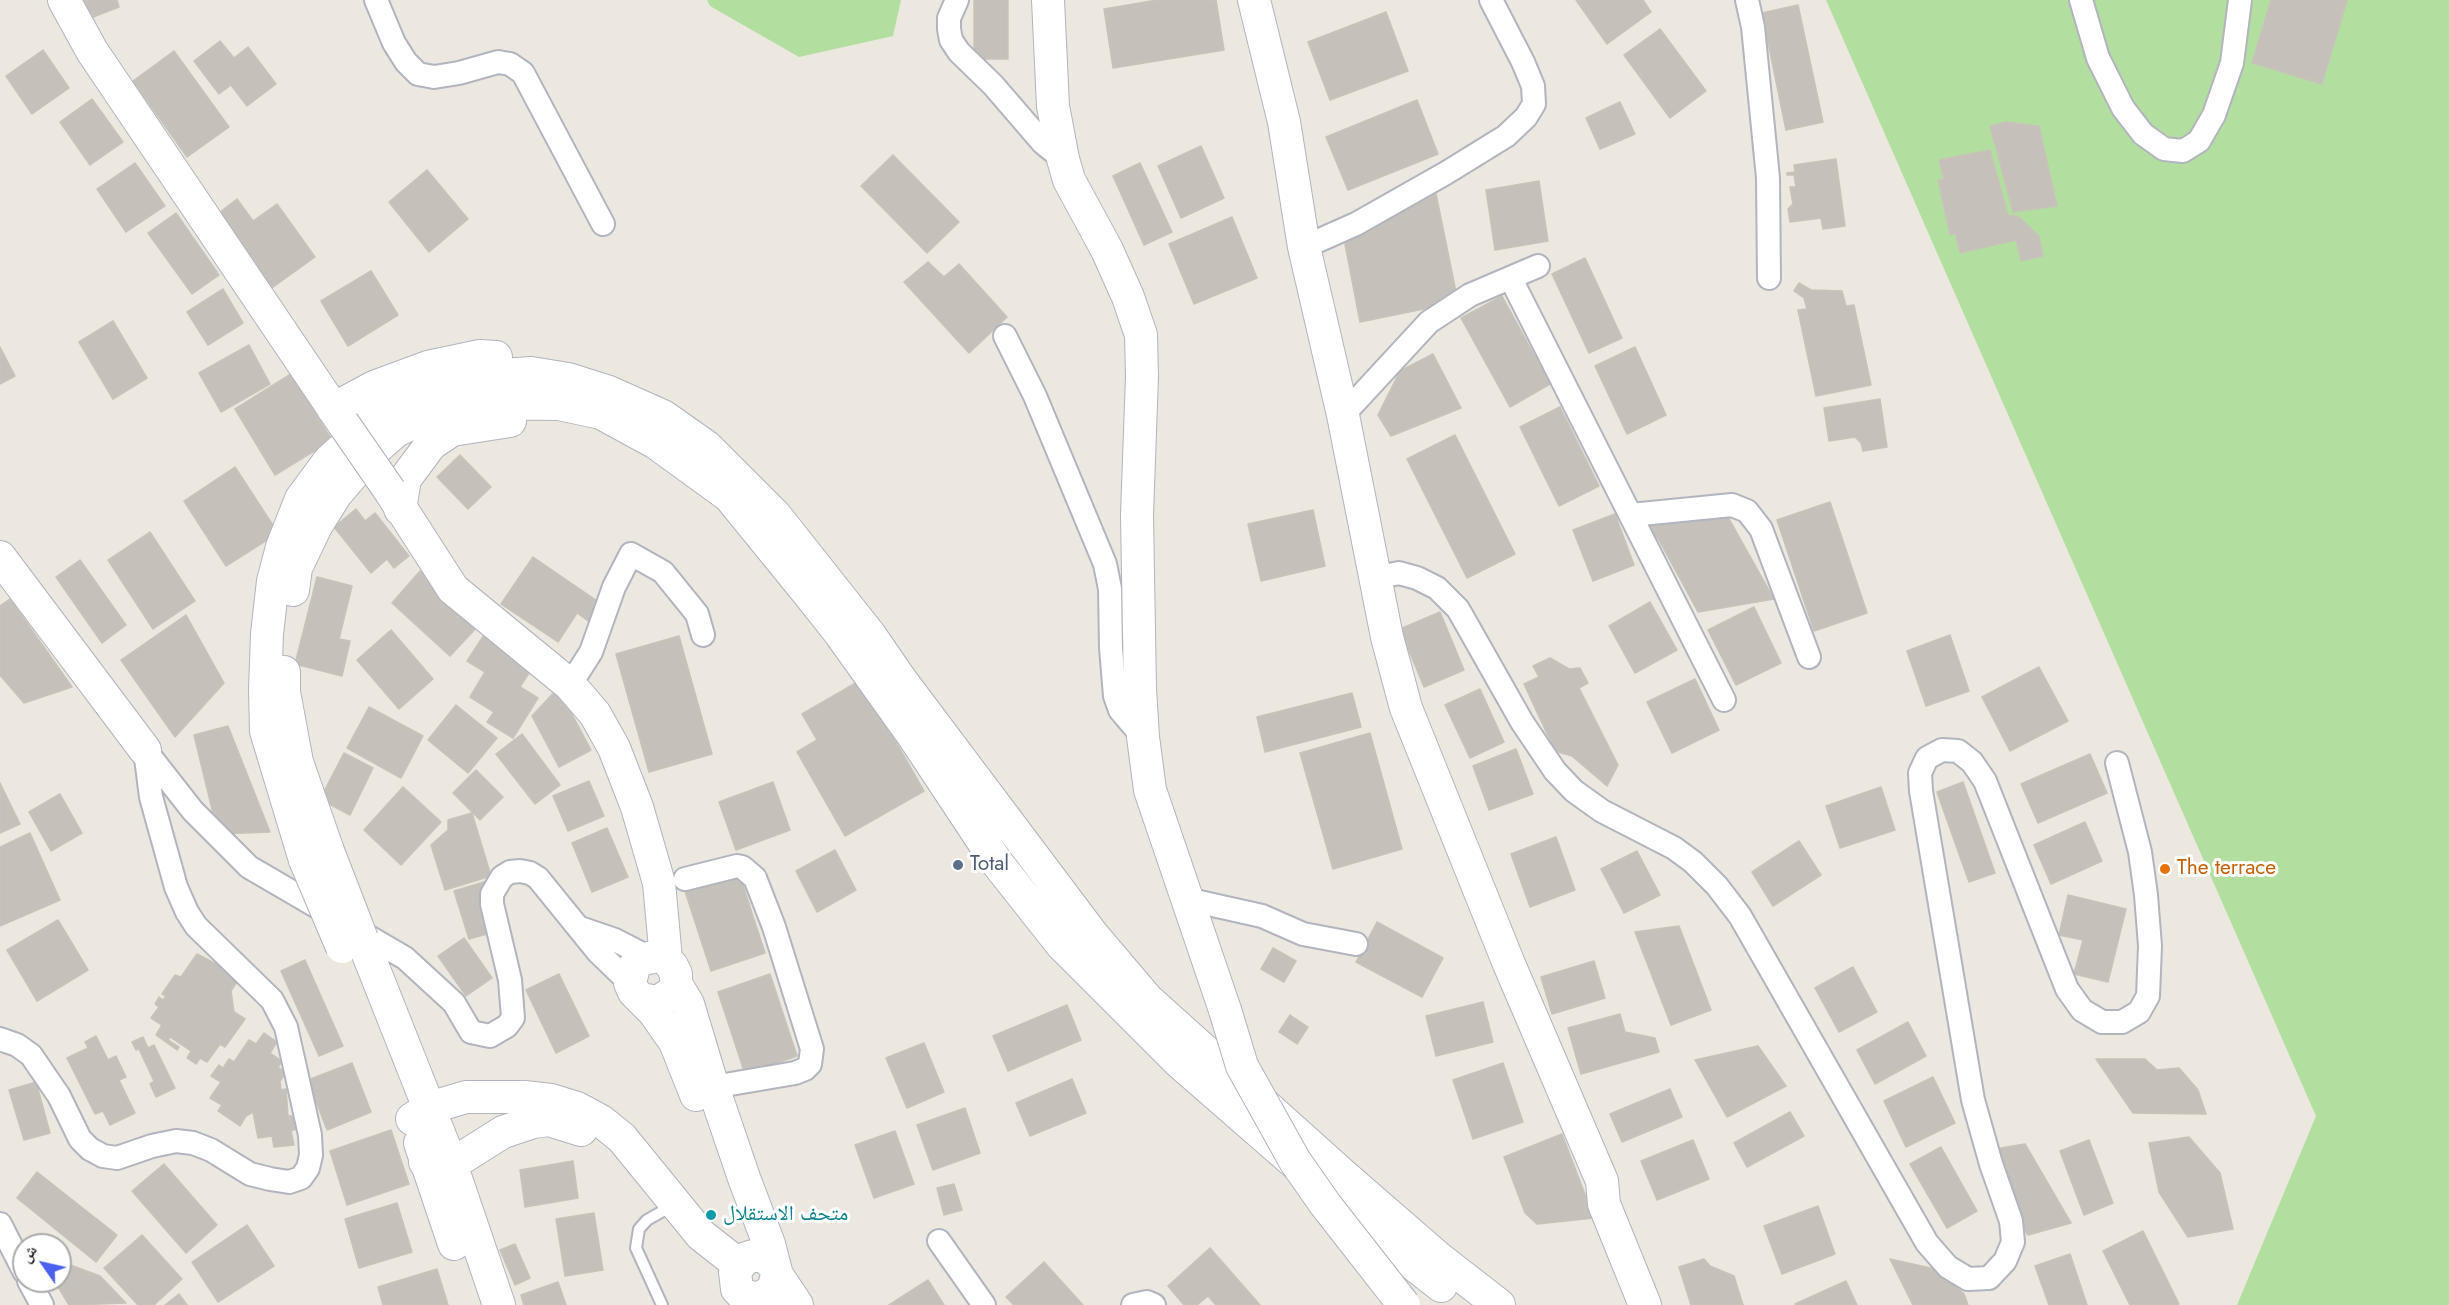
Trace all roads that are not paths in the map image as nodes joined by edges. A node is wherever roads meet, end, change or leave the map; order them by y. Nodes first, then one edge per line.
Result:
1 (64, 0) edge
2 (376, 0) edge
3 (957, 0) edge
4 (1048, 0) edge
5 (1254, 0) edge
6 (1491, 0) edge
7 (1747, 0) edge
8 (2081, 0) edge
9 (2240, 0) edge
10 (1063, 159) junction
11 (603, 224) dead end
12 (1304, 247) junction
13 (1538, 267) dead end
14 (1769, 278) dead end
15 (1511, 279) junction
16 (1005, 336) dead end
17 (531, 373) junction
18 (1343, 415) junction
19 (338, 416) junction
20 (395, 500) junction
21 (1631, 515) junction
22 (752, 524) junction
23 (0, 557) edge
24 (1375, 578) junction
25 (703, 635) dead end
26 (1809, 657) dead end
27 (570, 685) junction
28 (1724, 700) dead end
29 (1143, 737) junction
30 (145, 750) junction
31 (2117, 762) dead end
32 (316, 855) junction
33 (685, 879) dead end
34 (1186, 899) junction
35 (580, 928) junction
36 (352, 943) junction
37 (1356, 944) dead end
38 (663, 967) junction
39 (636, 991) junction
40 (0, 1039) edge
41 (413, 1068) junction
42 (713, 1087) junction
43 (466, 1097) junction
44 (420, 1114) junction
45 (490, 1140) junction
46 (438, 1161) junction
47 (1602, 1181) junction
48 (465, 1211) junction
49 (663, 1211) junction
50 (0, 1224) edge
51 (939, 1240) dead end
52 (12, 1248) edge
53 (776, 1271) junction
54 (745, 1281) edge
55 (476, 1305) edge
56 (499, 1305) edge
57 (662, 1305) edge
58 (797, 1305) edge
59 (984, 1305) edge
60 (1133, 1305) edge
61 (1154, 1305) edge
62 (1404, 1305) edge
63 (1465, 1305) edge
64 (1499, 1305) edge
65 (1645, 1305) edge
66 (1666, 1305) edge

1 - 19 street
2 - 11 street
3 - 10 street
4 - 10 street
5 - 12 street
6 - 12 street
7 - 14 street
8 - 9 street
10 - 29 street
12 - 18 street
13 - 15 street
15 - 18 street
15 - 21 street
16 - 29 street
17 - 19 street
17 - 32 street
17 - 64 street
18 - 24 street
19 - 20 street, bridge
20 - 22 street
20 - 27 street
21 - 26 street
21 - 28 street
22 - 32 street
22 - 63 street
23 - 30 street
24 - 31 street
24 - 47 street
25 - 27 street
27 - 38 street
29 - 34 street
30 - 35 street
30 - 40 street
32 - 36 street, bridge
33 - 42 street
34 - 37 street
34 - 62 street, bridge
35 - 38 street
35 - 39 street
36 - 41 street
36 - 44 street
38 - 39 street
38 - 39 street
38 - 42 street
39 - 54 street
41 - 43 street
41 - 44 street
42 - 53 street
43 - 44 street
43 - 54 street
44 - 46 street
45 - 46 street
45 - 48 street
45 - 49 street
46 - 48 street
46 - 55 street
47 - 65 street
47 - 66 street
48 - 56 street
49 - 54 street
49 - 57 lane
50 - 52 street
51 - 59 street
53 - 54 street
53 - 58 street
60 - 61 street

